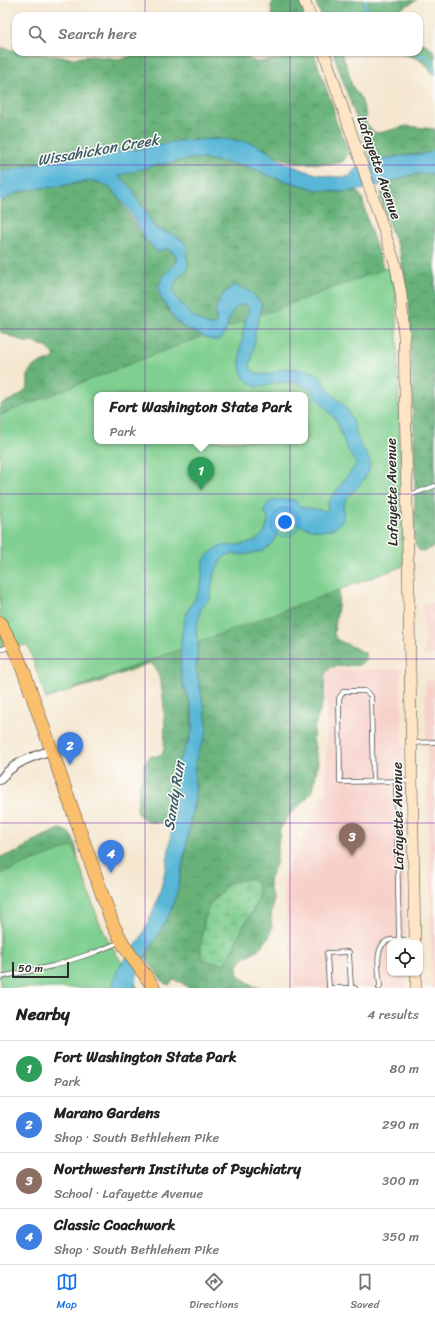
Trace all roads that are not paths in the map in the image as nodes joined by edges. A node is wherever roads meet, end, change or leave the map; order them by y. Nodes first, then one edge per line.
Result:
1 (304, 0) edge
2 (308, 12) edge
3 (325, 56) edge
4 (435, 486) edge
5 (407, 496) junction
6 (0, 623) edge
7 (13, 646) junction
8 (0, 650) edge
9 (411, 742) junction
10 (435, 742) edge
11 (52, 750) junction
12 (0, 780) edge
13 (412, 781) junction
14 (373, 782) junction
15 (396, 782) junction
16 (399, 940) edge
17 (415, 940) edge
18 (387, 941) edge
19 (124, 944) junction
20 (416, 976) edge
21 (0, 977) edge
22 (154, 988) edge
23 (330, 988) edge
24 (353, 988) edge
25 (379, 988) edge
26 (416, 988) edge

1 - 2 main road
3 - 5 main road, Lafayette Avenue
4 - 5 lane
5 - 9 main road, Lafayette Avenue
6 - 7 main road
7 - 8 lane
7 - 11 main road
9 - 10 lane
9 - 13 main road, Lafayette Avenue
11 - 12 street
11 - 19 main road
13 - 15 lane
13 - 17 main road, Lafayette Avenue
14 - 14 lane
14 - 15 lane
15 - 16 lane
18 - 25 lane
19 - 21 lane
19 - 22 main road
20 - 26 main road
23 - 24 lane
23 - 24 lane

